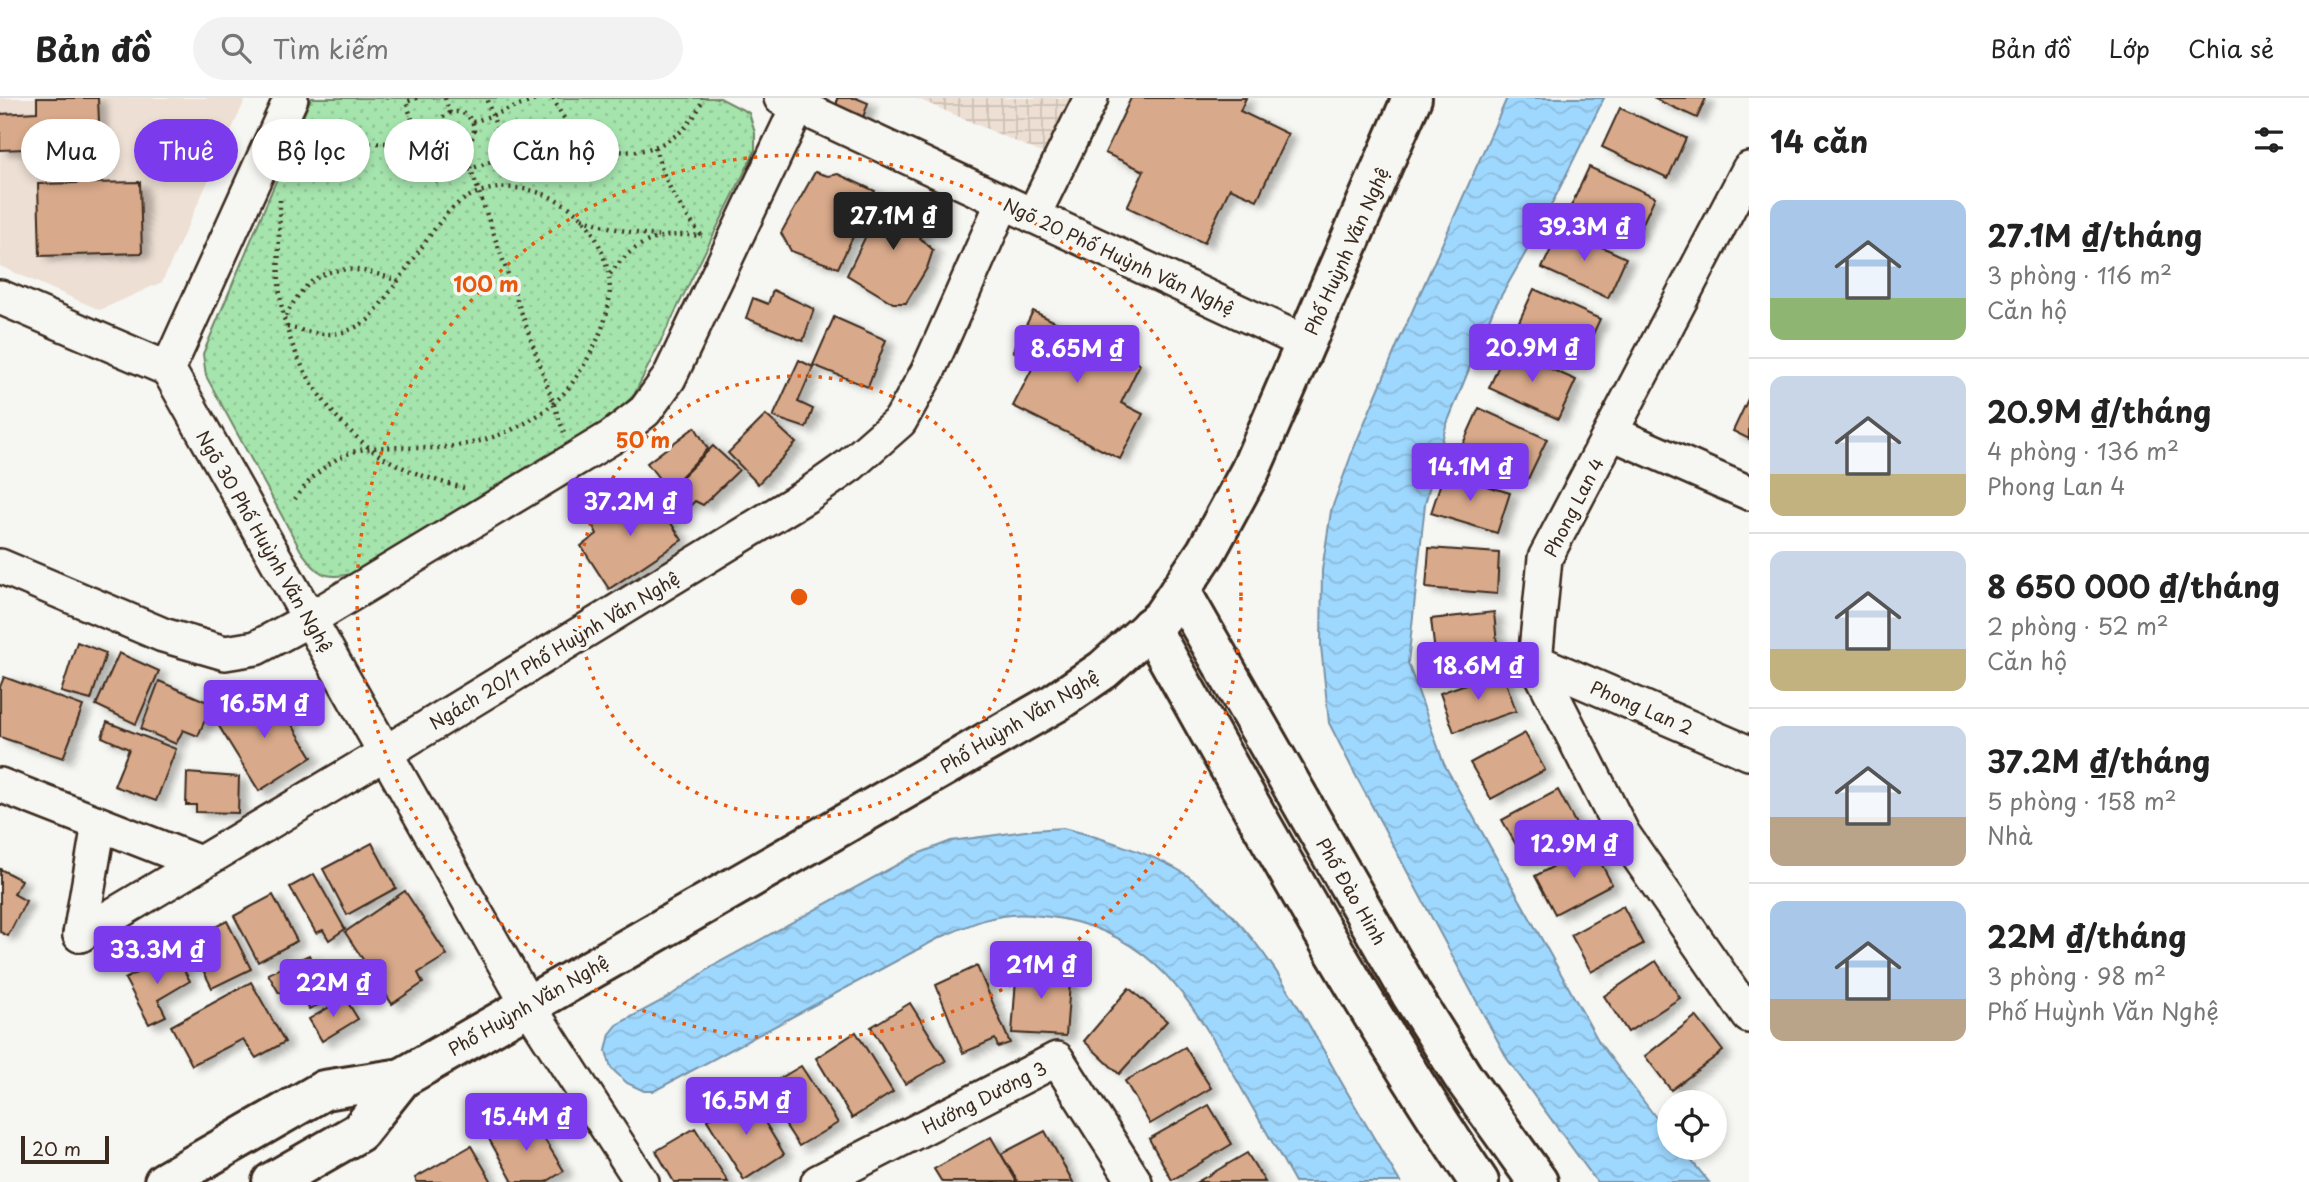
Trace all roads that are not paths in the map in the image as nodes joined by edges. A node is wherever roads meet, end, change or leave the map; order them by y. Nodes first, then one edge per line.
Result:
1 (1091, 98) edge
2 (1412, 98) edge
3 (794, 101) edge
4 (286, 111) edge
5 (1749, 169) edge
6 (1003, 202) junction
7 (1033, 216) junction
8 (1736, 225) edge
9 (0, 297) edge
10 (1306, 343) junction
11 (168, 369) junction
12 (1612, 433) junction
13 (1749, 493) edge
14 (0, 566) edge
15 (1181, 590) junction
16 (310, 620) junction
17 (1150, 627) junction
18 (1535, 661) junction
19 (386, 753) junction
20 (1749, 753) edge
21 (0, 785) edge
22 (99, 824) junction
23 (200, 863) junction
24 (528, 1005) junction
25 (1749, 1016) edge
26 (402, 1078) junction
27 (164, 1182) edge
28 (272, 1182) edge
29 (642, 1182) edge
30 (818, 1182) edge
31 (1135, 1182) edge
32 (1479, 1182) edge
33 (1538, 1182) edge

1 - 7 street
2 - 10 street, Phố Huỳnh Văn Nghệ
3 - 6 street, Ngõ 20 Phố Huỳnh Văn Nghệ
3 - 16 street
4 - 11 street
5 - 8 street, Phong Lan 4
6 - 7 street, Ngõ 20 Phố Huỳnh Văn Nghệ
6 - 19 street, Ngách 20/1 Phố Huỳnh Văn Nghệ
7 - 10 street, Ngõ 20 Phố Huỳnh Văn Nghệ
8 - 12 street, Phong Lan 4
9 - 11 street
10 - 15 street, Phố Huỳnh Văn Nghệ
11 - 16 street, Ngõ 30 Phố Huỳnh Văn Nghệ
12 - 13 street
12 - 18 street, Phong Lan 4
14 - 16 street
15 - 17 street, Phố Huỳnh Văn Nghệ
15 - 33 street, Phố Đào Hinh
16 - 19 street, Ngõ 30 Phố Huỳnh Văn Nghệ
17 - 24 street, Phố Huỳnh Văn Nghệ
17 - 32 street
18 - 20 street, Phong Lan 2
18 - 25 street
19 - 23 street, Ngách 20/1 Phố Huỳnh Văn Nghệ
19 - 24 street, Ngõ 30 Phố Huỳnh Văn Nghệ
21 - 22 street
22 - 23 street
22 - 23 street, Ngách 20/1 Phố Huỳnh Văn Nghệ
24 - 26 street, Phố Huỳnh Văn Nghệ
24 - 29 street, Ngõ 30 Phố Huỳnh Văn Nghệ
26 - 27 street, Phố Huỳnh Văn Nghệ
26 - 28 street, Phố Huỳnh Văn Nghệ
30 - 31 street, Hướng Dương 3

